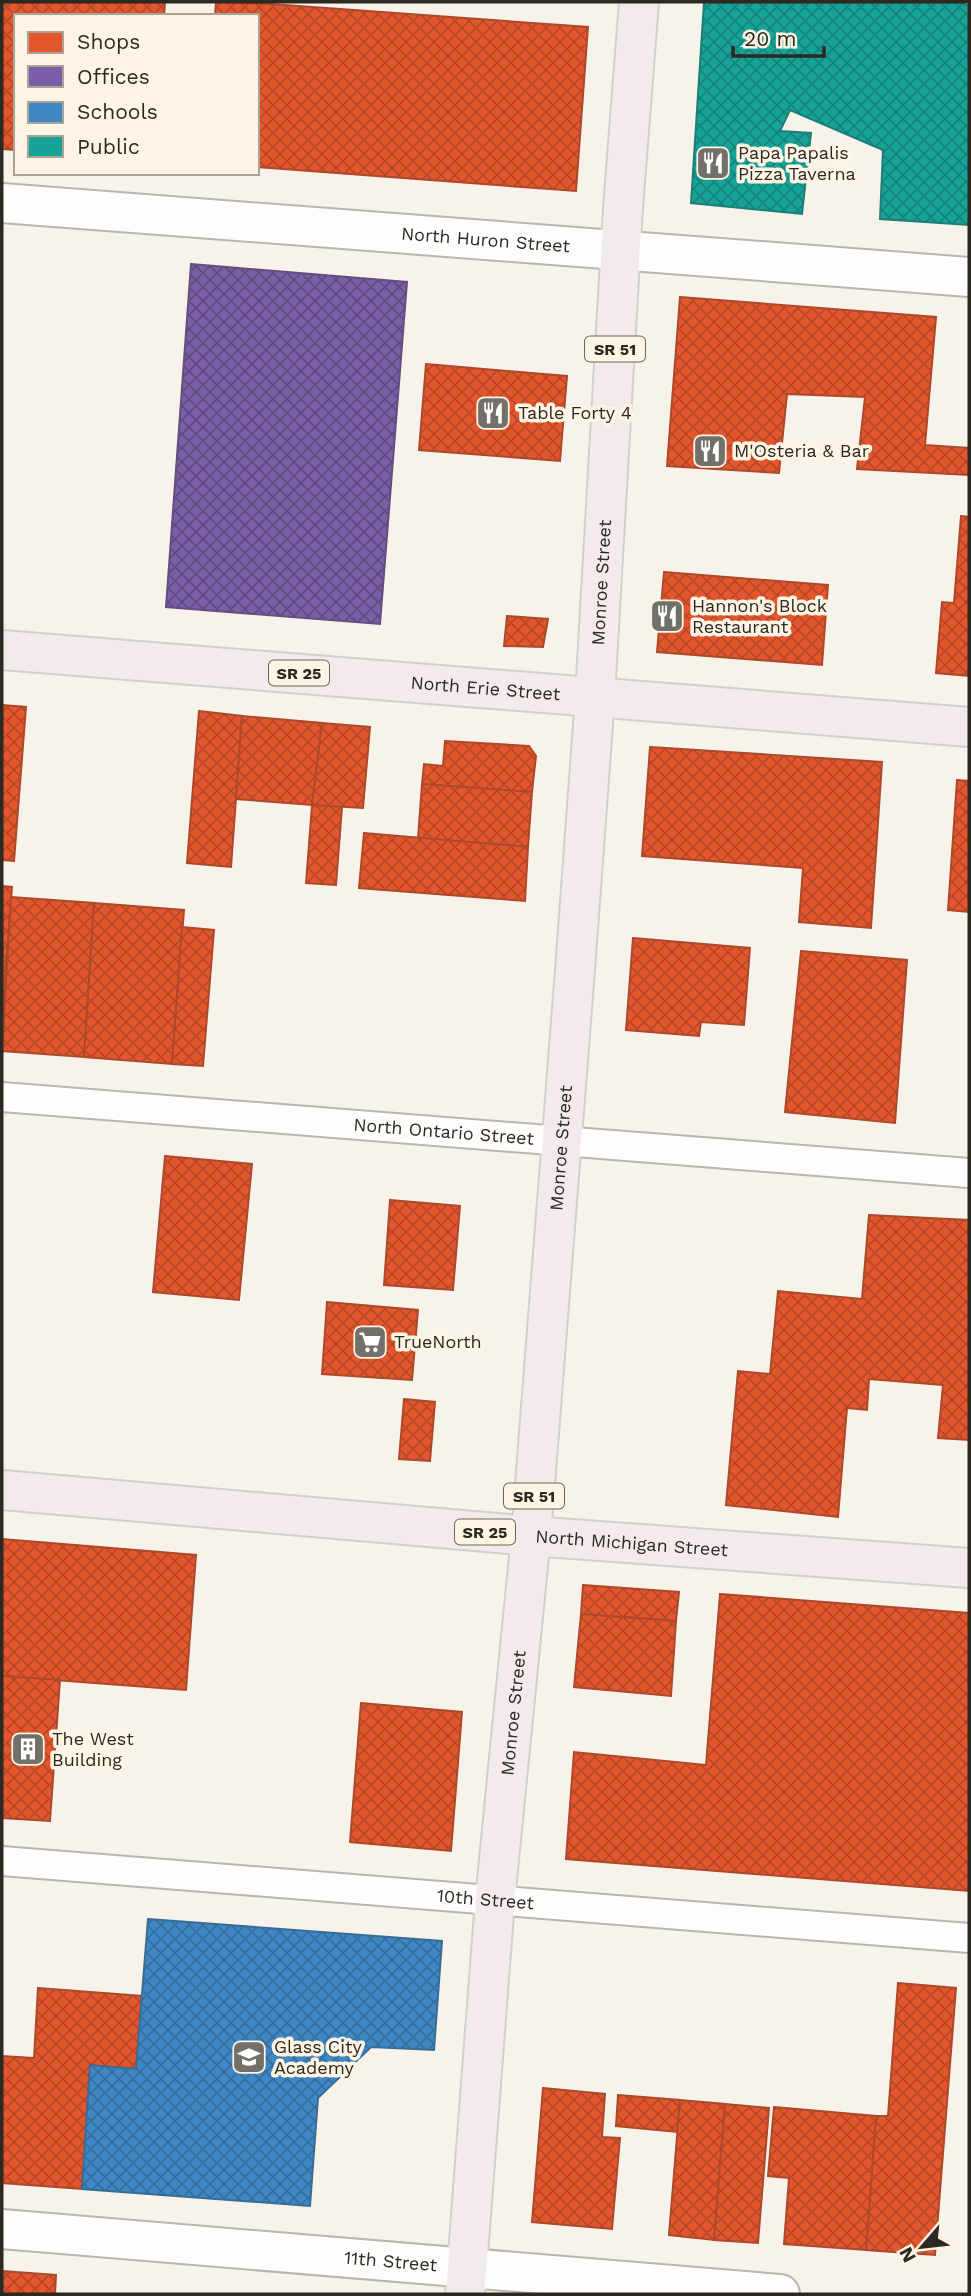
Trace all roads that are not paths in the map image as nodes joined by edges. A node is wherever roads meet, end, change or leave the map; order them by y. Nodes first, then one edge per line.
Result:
1 (639, 2) edge
2 (2, 203) edge
3 (621, 250) junction
4 (969, 277) edge
5 (2, 650) edge
6 (596, 697) junction
7 (969, 727) edge
8 (2, 1097) edge
9 (562, 1140) junction
10 (969, 1173) edge
11 (2, 1490) edge
12 (531, 1536) junction
13 (969, 1567) edge
14 (2, 1861) edge
15 (495, 1900) junction
16 (969, 1938) edge
17 (2, 2229) edge
18 (466, 2281) edge
19 (780, 2294) edge

1 - 3 main road, Monroe Street / SR 51
2 - 3 street, North Huron Street
3 - 4 street, North Huron Street
3 - 6 main road, Monroe Street / SR 51
5 - 6 main road, North Erie Street / SR 25
6 - 7 main road, North Erie Street / SR 25
6 - 9 main road, Monroe Street / SR 51
8 - 9 street, North Ontario Street
9 - 10 street, North Ontario Street
9 - 12 main road, Monroe Street / SR 51
11 - 12 main road, North Michigan Street / SR 25
12 - 13 main road, North Michigan Street / SR 25
12 - 15 main road, Monroe Street / SR 51
14 - 15 street, 10th Street
15 - 16 street, 10th Street
15 - 18 main road, Monroe Street / SR 51
17 - 18 street, 11th Street
18 - 19 street, 11th Street

